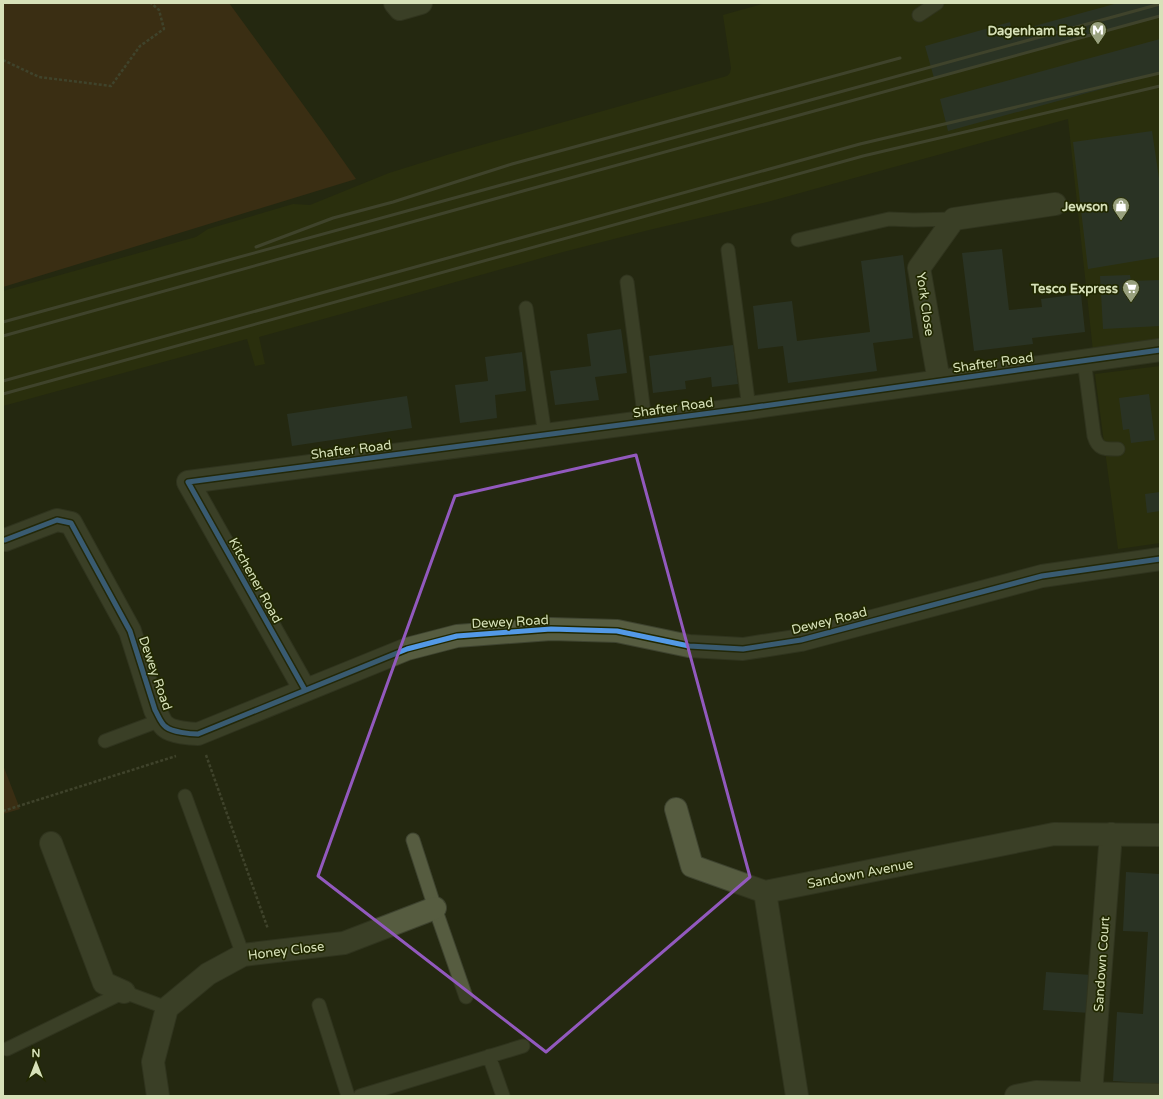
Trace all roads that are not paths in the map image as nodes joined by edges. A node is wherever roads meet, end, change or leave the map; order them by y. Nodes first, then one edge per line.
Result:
1 (395, 3) edge
2 (421, 3) edge
3 (936, 3) edge
4 (919, 15) dead end
5 (1055, 204) dead end
6 (954, 219) junction
7 (798, 240) dead end
8 (728, 250) dead end
9 (628, 282) dead end
10 (526, 308) dead end
11 (1160, 350) edge
12 (1084, 360) junction
13 (939, 381) junction
14 (749, 408) junction
15 (645, 421) junction
16 (545, 435) junction
17 (1118, 449) dead end
18 (188, 482) joint
19 (5, 540) dead end
20 (1160, 558) edge
21 (305, 690) junction
22 (161, 720) junction
23 (104, 741) dead end
24 (185, 796) dead end
25 (676, 809) dead end
26 (1111, 834) junction
27 (1160, 835) edge
28 (413, 840) dead end
29 (51, 843) dead end
30 (765, 892) junction
31 (435, 908) junction
32 (243, 955) junction
33 (124, 992) junction
34 (466, 998) dead end
35 (319, 1005) dead end
36 (167, 1008) junction
37 (523, 1046) dead end
38 (7, 1049) dead end
39 (489, 1056) junction
40 (1096, 1094) edge
41 (1160, 1094) edge
42 (158, 1096) edge
43 (348, 1096) edge
44 (360, 1096) edge
45 (503, 1096) edge
46 (797, 1096) edge
47 (1016, 1096) edge

1 - 2 street
3 - 4 lane
5 - 6 street
6 - 7 lane
6 - 13 street, York Close
8 - 14 lane
9 - 15 lane
10 - 16 lane
11 - 12 street, Shafter Road
12 - 13 street, Shafter Road
12 - 17 lane
13 - 14 street, Shafter Road
14 - 15 street, Shafter Road
15 - 16 street, Shafter Road
16 - 18 street, Shafter Road
18 - 21 street, Kitchener Road
19 - 22 street, Dewey Road
20 - 21 street, Dewey Road
21 - 22 street, Dewey Road
22 - 23 lane
24 - 32 lane
25 - 30 street
26 - 27 street, Sandown Avenue
26 - 30 street, Sandown Avenue
26 - 40 street, Sandown Court
28 - 31 lane
29 - 33 street
30 - 46 street
31 - 32 street, Honey Close
31 - 34 lane
32 - 36 street, Honey Close
33 - 36 lane
33 - 38 lane
35 - 43 lane
36 - 42 street
37 - 39 lane
39 - 44 lane
39 - 45 lane
40 - 41 street
40 - 47 street

